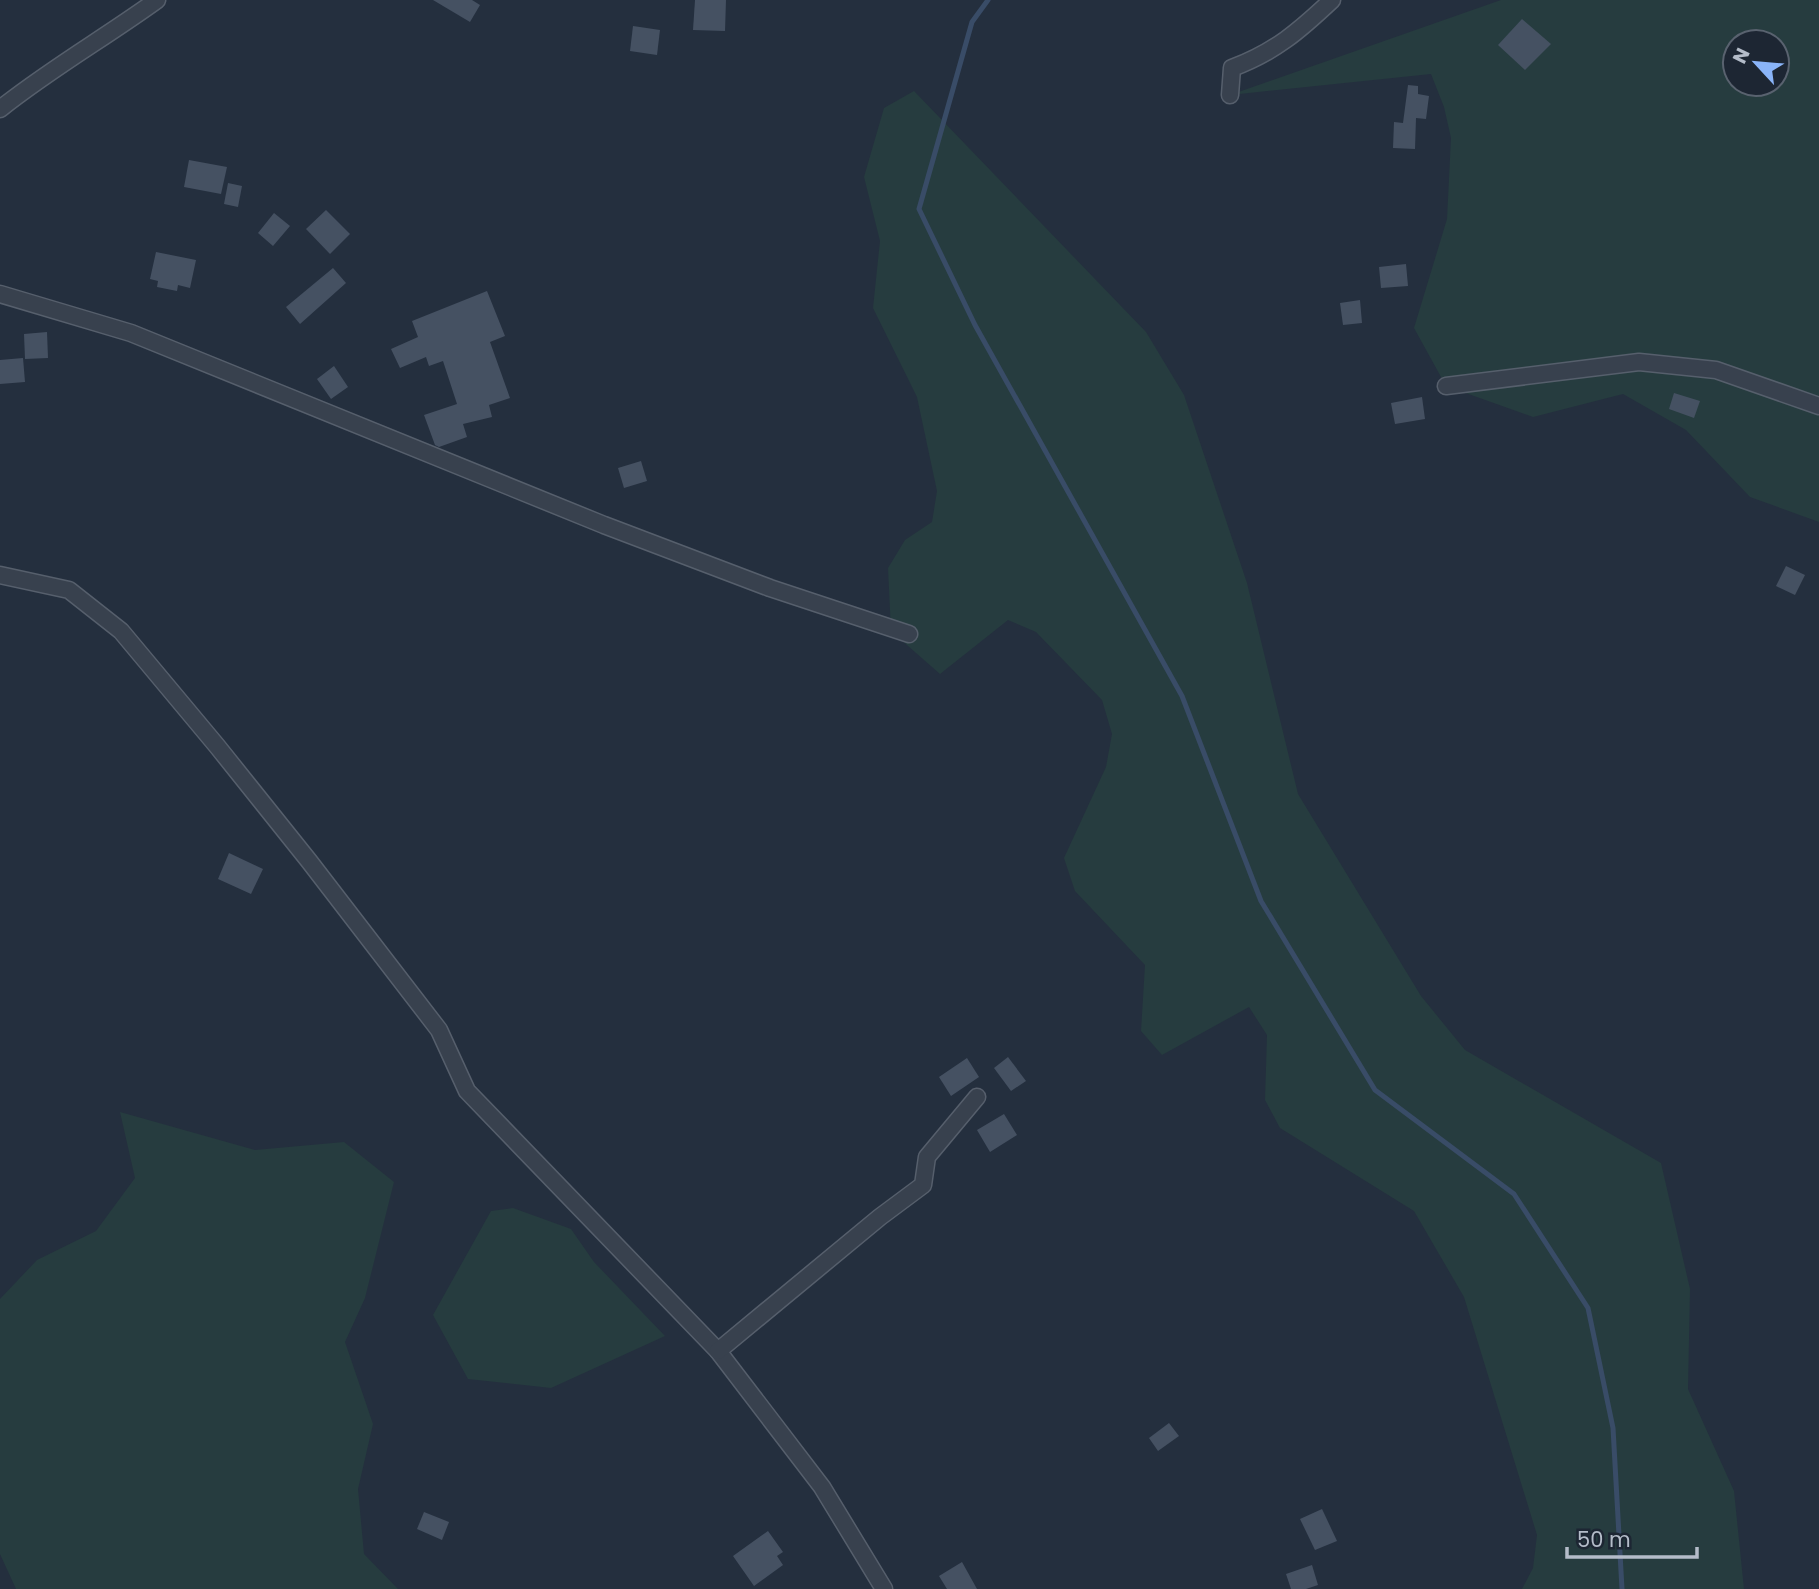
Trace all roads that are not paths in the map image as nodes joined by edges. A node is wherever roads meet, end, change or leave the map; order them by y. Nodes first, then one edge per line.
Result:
1 (157, 0) edge
2 (1332, 0) edge
3 (1230, 94) dead end
4 (0, 109) edge
5 (0, 293) edge
6 (1446, 386) dead end
7 (1819, 406) edge
8 (0, 575) edge
9 (909, 634) dead end
10 (977, 1097) dead end
11 (718, 1351) junction
12 (884, 1589) edge

1 - 4 street
2 - 3 street
5 - 9 street
6 - 7 street
8 - 11 street
10 - 11 street
11 - 12 street

